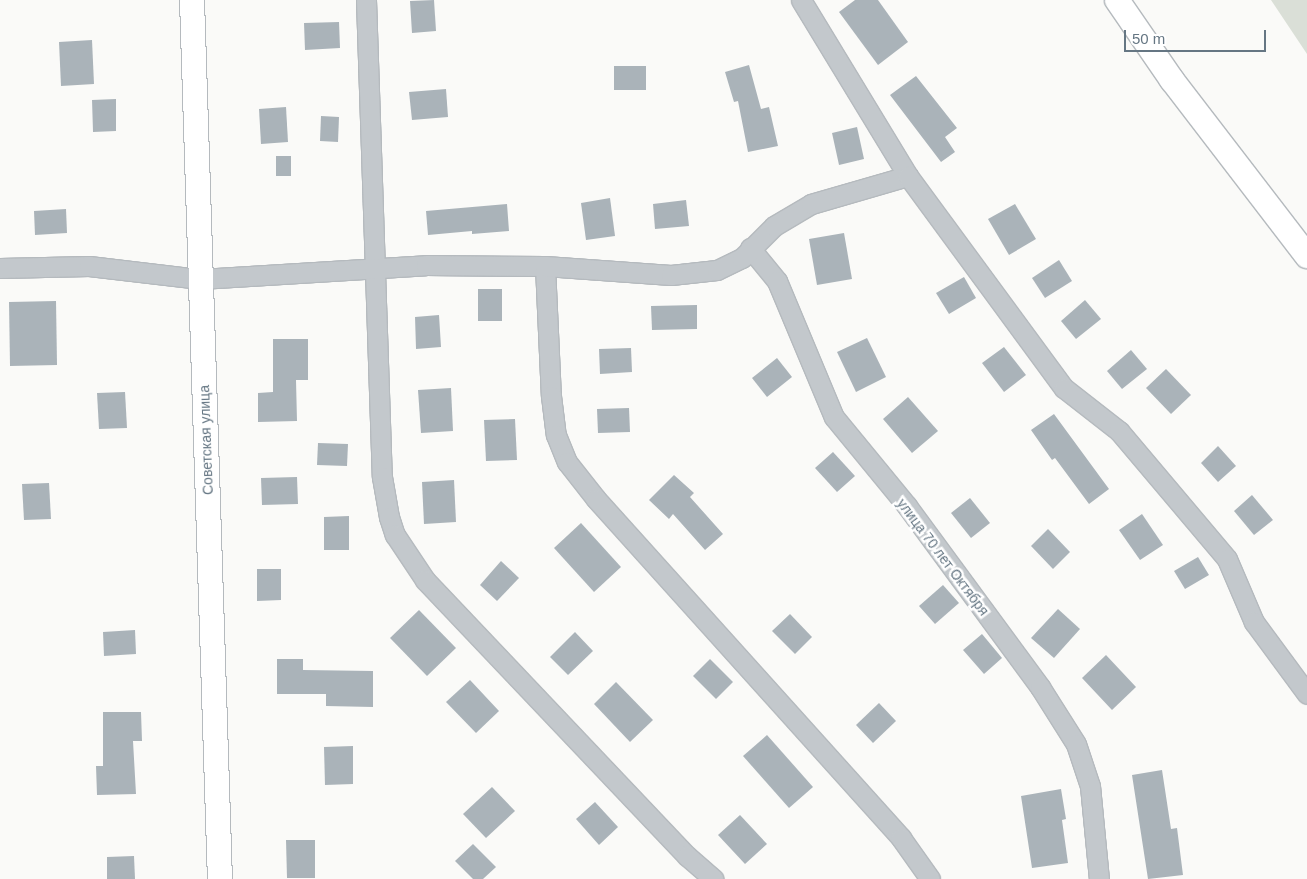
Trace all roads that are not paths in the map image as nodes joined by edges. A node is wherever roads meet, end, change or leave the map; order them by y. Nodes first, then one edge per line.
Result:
1 (192, 0) edge
2 (366, 0) edge
3 (801, 0) edge
4 (1117, 0) edge
5 (908, 176) junction
6 (750, 248) junction
7 (1307, 256) edge
8 (545, 266) junction
9 (0, 268) edge
10 (375, 268) junction
11 (200, 279) junction
12 (1307, 694) edge
13 (220, 879) edge
14 (712, 879) edge
15 (930, 879) edge
16 (1099, 879) edge

1 - 11 main road, Советская улица
2 - 10 street
3 - 5 street
4 - 7 main road
5 - 6 street
5 - 12 street
6 - 8 street
6 - 16 street, улица 70 лет Октября
8 - 10 street
8 - 15 street
9 - 11 street
10 - 11 street
10 - 14 street
11 - 13 main road, Советская улица

